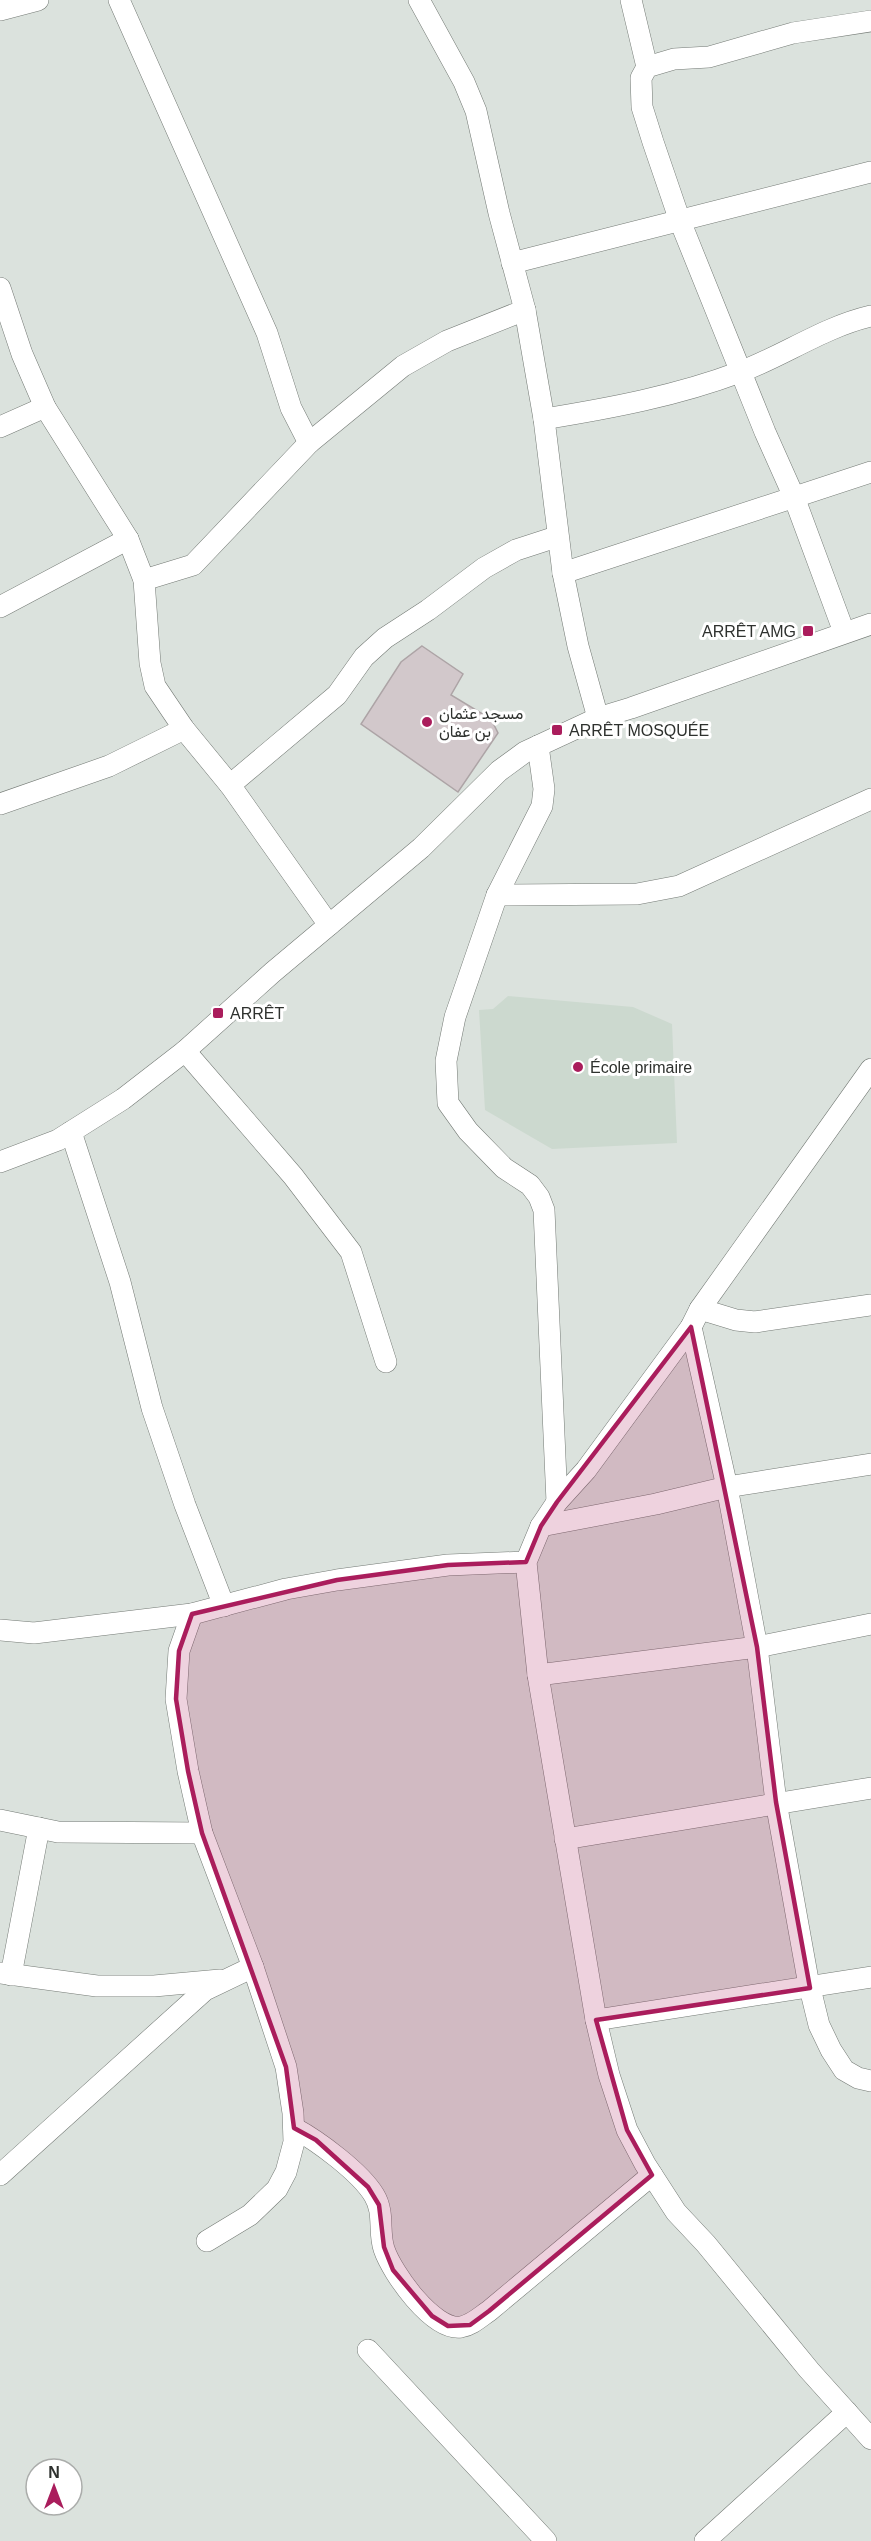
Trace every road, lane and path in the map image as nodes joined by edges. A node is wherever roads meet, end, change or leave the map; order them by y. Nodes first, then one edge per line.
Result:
1 (38, 0) edge
2 (119, 0) edge
3 (419, 0) edge
4 (631, 0) edge
5 (0, 10) edge
6 (871, 21) edge
7 (647, 67) junction
8 (871, 172) edge
9 (681, 221) junction
10 (512, 263) junction
11 (0, 288) edge
12 (525, 310) junction
13 (871, 316) edge
14 (741, 371) junction
15 (45, 406) junction
16 (544, 419) junction
17 (0, 427) edge
18 (309, 442) junction
19 (871, 472) edge
20 (794, 497) junction
21 (556, 537) junction
22 (128, 539) junction
23 (562, 573) junction
24 (144, 580) junction
25 (0, 607) edge
26 (871, 624) edge
27 (844, 632) junction
28 (598, 718) junction
29 (184, 729) junction
30 (538, 746) junction
31 (230, 785) junction
32 (871, 800) edge
33 (0, 804) edge
34 (497, 896) junction
35 (329, 925) junction
36 (186, 1051) junction
37 (871, 1069) edge
38 (71, 1132) junction
39 (0, 1162) edge
40 (871, 1305) edge
41 (695, 1318) junction
42 (386, 1362) dead end
43 (871, 1464) edge
44 (727, 1486) junction
45 (557, 1502) junction
46 (541, 1526) junction
47 (526, 1562) junction
48 (224, 1606) junction
49 (192, 1614) junction
50 (871, 1624) edge
51 (0, 1630) edge
52 (757, 1647) junction
53 (538, 1675) junction
54 (871, 1788) edge
55 (776, 1802) junction
56 (0, 1820) edge
57 (39, 1828) junction
58 (202, 1833) junction
59 (565, 1839) junction
60 (253, 1967) junction
61 (6, 1974) edge
62 (871, 1977) edge
63 (226, 1980) junction
64 (810, 1988) junction
65 (596, 2020) junction
66 (871, 2081) edge
67 (294, 2128) junction
68 (0, 2175) edge
69 (652, 2175) junction
70 (207, 2241) dead end
71 (369, 2350) dead end
72 (847, 2412) junction
73 (871, 2439) edge
74 (546, 2541) edge
75 (705, 2541) edge

1 - 5 street
2 - 18 street
3 - 10 street
4 - 7 street
6 - 7 street
7 - 9 street
8 - 9 street
9 - 10 street
9 - 14 street
10 - 12 street
11 - 15 street
12 - 16 street
12 - 18 street
13 - 14 street
14 - 16 street
14 - 20 street
15 - 17 street
15 - 22 street
16 - 21 street
18 - 24 street
19 - 20 street
20 - 23 street
20 - 27 street
21 - 23 street
21 - 31 street
22 - 24 street
22 - 25 street
23 - 28 street
24 - 29 street
26 - 27 street
27 - 28 street
28 - 30 street
29 - 31 street
29 - 33 street
30 - 34 street
30 - 35 street
31 - 35 street
32 - 34 street
34 - 45 street
35 - 36 street
36 - 38 street
36 - 42 street
37 - 41 street
38 - 39 street
38 - 48 street
40 - 41 street
41 - 44 street
41 - 45 street
43 - 44 street
44 - 46 street
44 - 52 street
45 - 46 street
46 - 47 street
47 - 48 street
47 - 53 street
48 - 49 street
49 - 51 street
49 - 58 street
50 - 52 street
52 - 53 street
52 - 55 street
53 - 59 street
54 - 55 street
55 - 59 street
55 - 64 street
56 - 57 street
57 - 58 street
57 - 61 street
58 - 60 street
59 - 65 street
60 - 63 street
60 - 67 street
61 - 63 street
62 - 64 street
63 - 68 street
64 - 65 street
64 - 66 street
65 - 69 street
67 - 69 street
67 - 70 street
69 - 72 street
71 - 74 street
72 - 73 street
72 - 75 street

